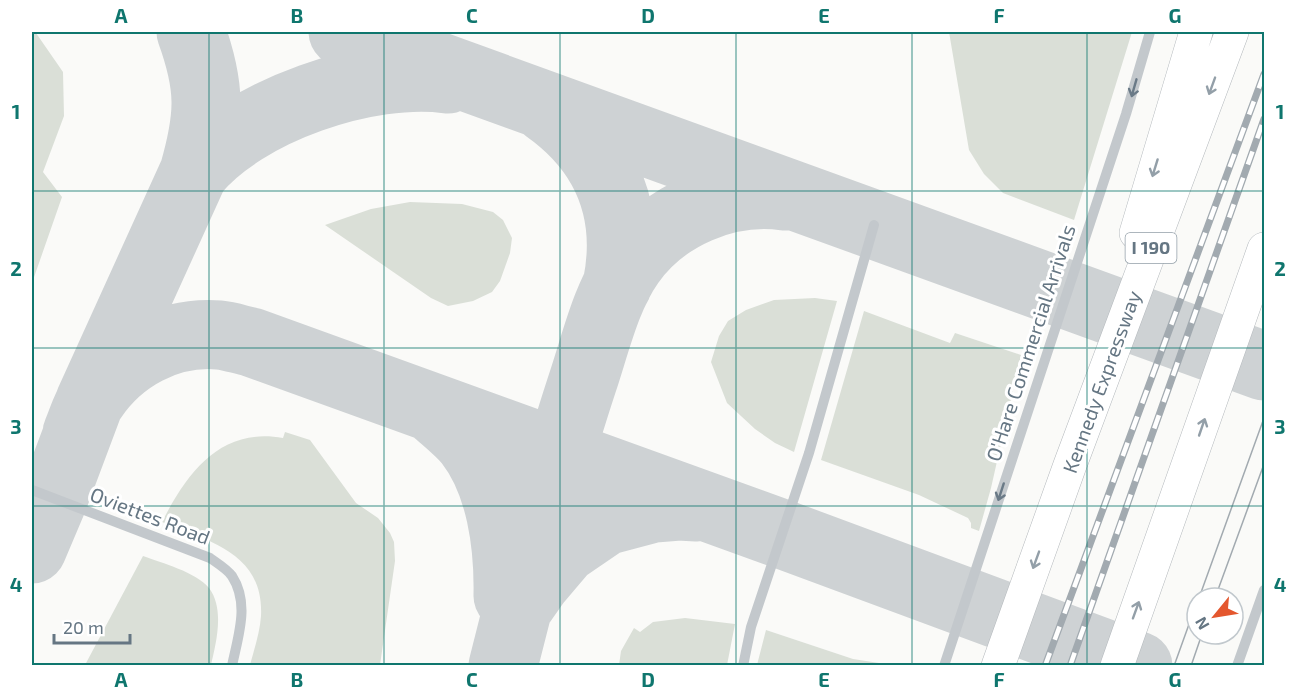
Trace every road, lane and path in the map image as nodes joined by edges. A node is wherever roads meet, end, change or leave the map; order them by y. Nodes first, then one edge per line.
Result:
1 (1150, 32) edge
2 (1196, 32) edge
3 (1232, 32) edge
4 (874, 225) dead end
5 (1264, 249) edge
6 (1070, 465) junction
7 (32, 490) edge
8 (1264, 590) edge
9 (232, 666) edge
10 (743, 666) edge
11 (944, 666) edge
12 (998, 666) edge
13 (1117, 666) edge
14 (1237, 666) edge

1 -> 11 lane, O'Hare Commercial Arrivals
2 -> 6 highway
3 -> 6 highway, Kennedy Expressway / I 190
4 - 10 lane
13 -> 5 highway
6 -> 12 highway, Kennedy Expressway / I 190
7 - 9 lane, Oviettes Road
8 - 14 lane

